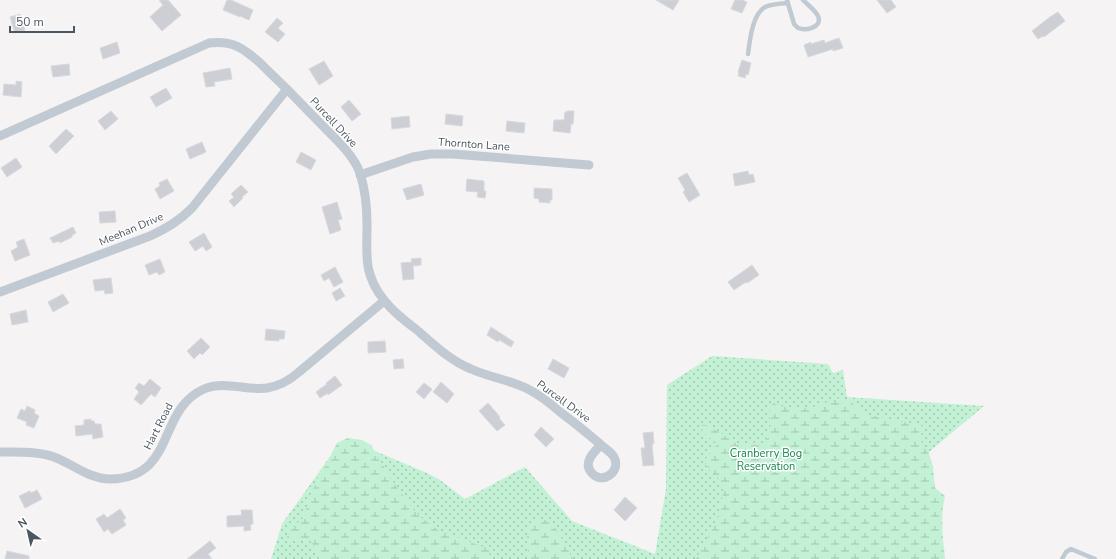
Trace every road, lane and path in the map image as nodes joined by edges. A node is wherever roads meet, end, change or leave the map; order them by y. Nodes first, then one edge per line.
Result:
1 (803, 0) edge
2 (788, 2) edge
3 (748, 54) dead end
4 (287, 89) junction
5 (0, 136) edge
6 (589, 166) dead end
7 (360, 174) junction
8 (0, 292) edge
9 (384, 301) junction
10 (600, 445) dead end
11 (0, 452) edge
12 (1062, 559) edge
13 (1095, 559) edge

1 - 2 lane
2 - 3 lane
4 - 5 street, Purcell Drive
4 - 7 street, Purcell Drive
4 - 8 street, Meehan Drive
6 - 7 street, Thornton Lane
7 - 9 street, Purcell Drive
9 - 10 street, Purcell Drive
9 - 11 street, Hart Road
12 - 13 lane

